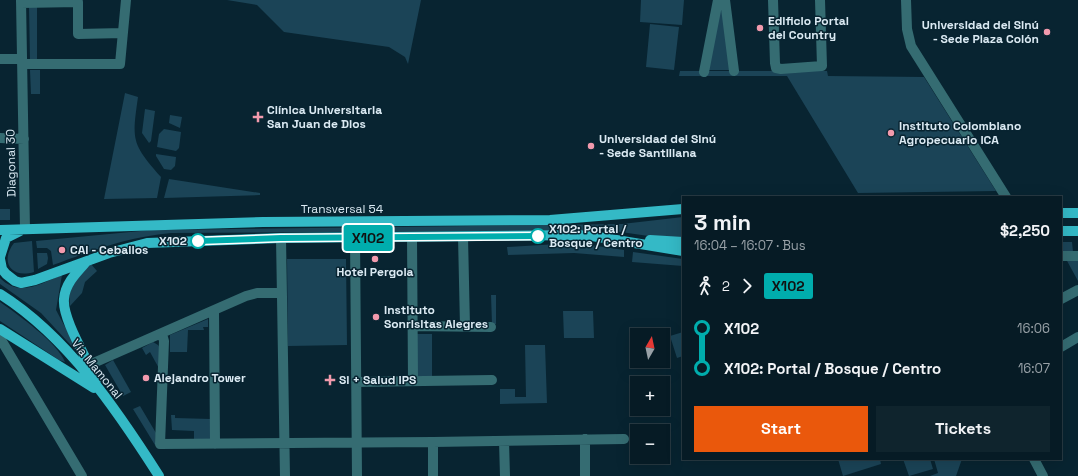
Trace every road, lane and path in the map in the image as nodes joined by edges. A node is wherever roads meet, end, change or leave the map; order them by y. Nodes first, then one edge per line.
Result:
1 (126, 0) edge
2 (718, 0) edge
3 (725, 0) edge
4 (773, 0) edge
5 (820, 0) edge
6 (906, 0) edge
7 (21, 2) edge
8 (123, 33) junction
9 (0, 58) edge
10 (22, 61) junction
11 (704, 72) dead end
12 (734, 72) dead end
13 (0, 138) edge
14 (24, 139) junction
15 (1005, 196) edge
16 (682, 209) edge
17 (1062, 213) edge
18 (1078, 213) edge
19 (682, 215) edge
20 (581, 218) junction
21 (26, 229) junction
22 (0, 230) edge
23 (1062, 231) edge
24 (1078, 231) edge
25 (592, 236) junction
26 (412, 237) junction
27 (463, 237) junction
28 (281, 238) junction
29 (355, 238) junction
30 (682, 242) edge
31 (682, 251) edge
32 (1062, 256) edge
33 (1078, 256) edge
34 (0, 258) edge
35 (87, 260) junction
36 (1078, 290) edge
37 (282, 293) junction
38 (0, 294) edge
39 (1062, 299) edge
40 (214, 311) junction
41 (412, 326) junction
42 (464, 326) junction
43 (491, 327) dead end
44 (0, 329) edge
45 (162, 334) junction
46 (1078, 337) edge
47 (0, 338) edge
48 (1062, 346) edge
49 (86, 366) junction
50 (413, 380) junction
51 (492, 380) dead end
52 (356, 382) junction
53 (101, 392) junction
54 (624, 438) dead end
55 (585, 439) junction
56 (504, 441) junction
57 (285, 442) junction
58 (357, 442) junction
59 (433, 442) junction
60 (215, 444) junction
61 (1034, 460) edge
62 (1040, 475) edge
63 (82, 476) edge
64 (159, 476) edge
65 (285, 476) edge
66 (357, 476) edge
67 (433, 476) edge
68 (505, 476) edge
69 (585, 476) edge

1 - 8 street
2 - 11 street
3 - 12 street
4 - 5 street
6 - 15 street
7 - 8 street
7 - 10 street, Diagonal 30
8 - 10 street
9 - 10 street
10 - 14 street, Diagonal 30
13 - 14 street
14 - 21 street, Diagonal 30
16 - 20 main road, Transversal 54
17 - 18 main road
19 - 20 main road
20 - 21 main road, Transversal 54
21 - 22 main road, Transversal 54
21 - 34 main road
23 - 24 main road
25 - 27 main road
25 - 30 main road
25 - 31 main road
26 - 27 main road
26 - 29 main road
26 - 41 street
27 - 42 street
28 - 29 main road
28 - 35 main road
28 - 37 street
29 - 52 street
32 - 33 street
34 - 35 main road
35 - 49 main road
36 - 39 street
37 - 40 street
37 - 57 street
38 - 49 main road, Vía Mamonal
40 - 45 street
40 - 60 street
41 - 42 street
41 - 50 street
42 - 43 street
44 - 53 main road
45 - 49 street
45 - 60 street
46 - 48 street
47 - 63 street
49 - 53 main road, Vía Mamonal
50 - 51 street
50 - 52 street
52 - 58 street
53 - 64 main road, Vía Mamonal
54 - 55 street
55 - 56 street
55 - 69 street
56 - 59 street
56 - 68 street
57 - 58 street
57 - 60 street
57 - 65 street
58 - 59 street
58 - 66 street
59 - 67 street
61 - 62 street

